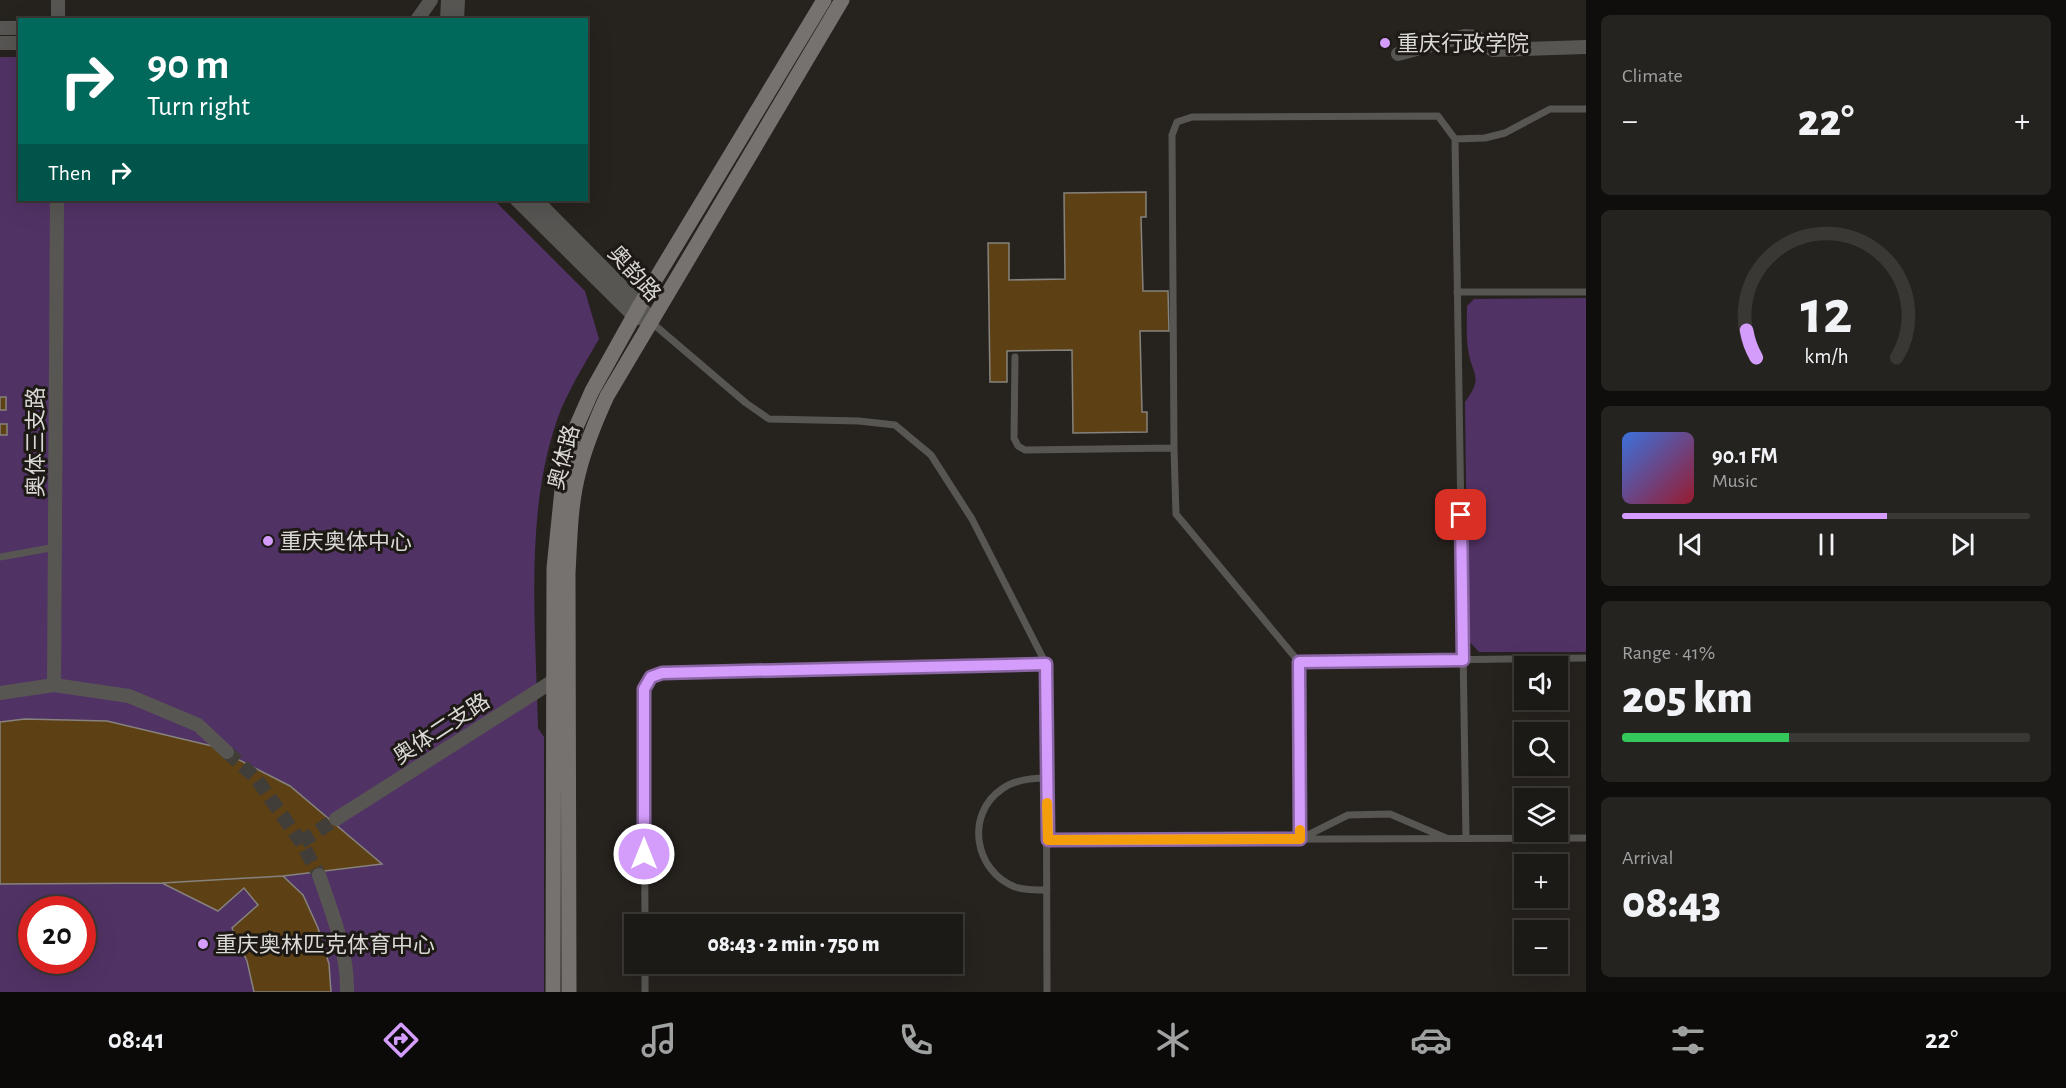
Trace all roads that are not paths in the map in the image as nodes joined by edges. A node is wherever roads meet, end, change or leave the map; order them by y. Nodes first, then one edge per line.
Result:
1 (58, 0) edge
2 (431, 0) edge
3 (448, 0) edge
4 (458, 0) edge
5 (824, 0) edge
6 (842, 0) edge
7 (58, 18) edge
8 (418, 18) edge
9 (447, 18) edge
10 (458, 18) edge
11 (0, 28) edge
12 (18, 28) edge
13 (0, 43) edge
14 (18, 43) edge
15 (1586, 47) edge
16 (1398, 54) dead end
17 (1586, 109) edge
18 (1455, 139) junction
19 (57, 201) edge
20 (519, 201) edge
21 (537, 201) edge
22 (1457, 292) junction
23 (1586, 292) edge
24 (637, 311) junction
25 (651, 322) junction
26 (1015, 357) dead end
27 (1174, 448) junction
28 (56, 547) junction
29 (0, 557) edge
30 (1586, 658) edge
31 (1463, 660) junction
32 (1299, 662) junction
33 (1046, 664) junction
34 (567, 671) junction
35 (553, 681) junction
36 (54, 685) junction
37 (0, 693) edge
38 (227, 752) tunnel mouth
39 (1047, 778) junction
40 (336, 819) tunnel mouth
41 (1446, 838) junction
42 (1466, 838) junction
43 (1586, 838) edge
44 (1300, 839) junction
45 (1048, 840) junction
46 (319, 875) tunnel mouth
47 (1047, 890) junction
48 (645, 914) edge
49 (645, 974) edge
50 (347, 992) edge
51 (553, 992) edge
52 (568, 992) edge
53 (645, 992) edge
54 (1047, 992) edge

1 - 7 street
2 - 8 street
3 - 9 street
4 - 10 street
5 - 24 main road, 奥体路
6 - 25 main road, 奥体路
11 - 12 street
13 - 14 street
15 - 16 street
17 - 18 lane
18 - 22 lane
18 - 27 lane
19 - 28 street, 奥体三支路
20 - 24 street, 奥韵路
21 - 24 street, 奥韵路
22 - 23 lane
22 - 31 lane
24 - 25 street, 奥韵路
24 - 35 main road, 奥体路
25 - 33 lane
25 - 34 main road, 奥体路
26 - 27 lane
27 - 32 lane
28 - 29 lane
28 - 36 street, 奥体三支路
30 - 31 lane
31 - 32 lane
31 - 42 lane
32 - 44 lane
33 - 39 lane
33 - 48 lane
34 - 35 street, 奥体二支路
34 - 52 main road, 奥体路
35 - 40 street, 奥体二支路
35 - 51 main road, 奥体路
36 - 37 street
36 - 38 street
39 - 45 lane
39 - 47 lane
41 - 42 lane
41 - 44 lane
41 - 44 lane
42 - 43 lane
44 - 45 lane
45 - 47 lane
46 - 50 street
47 - 54 lane
49 - 53 lane

